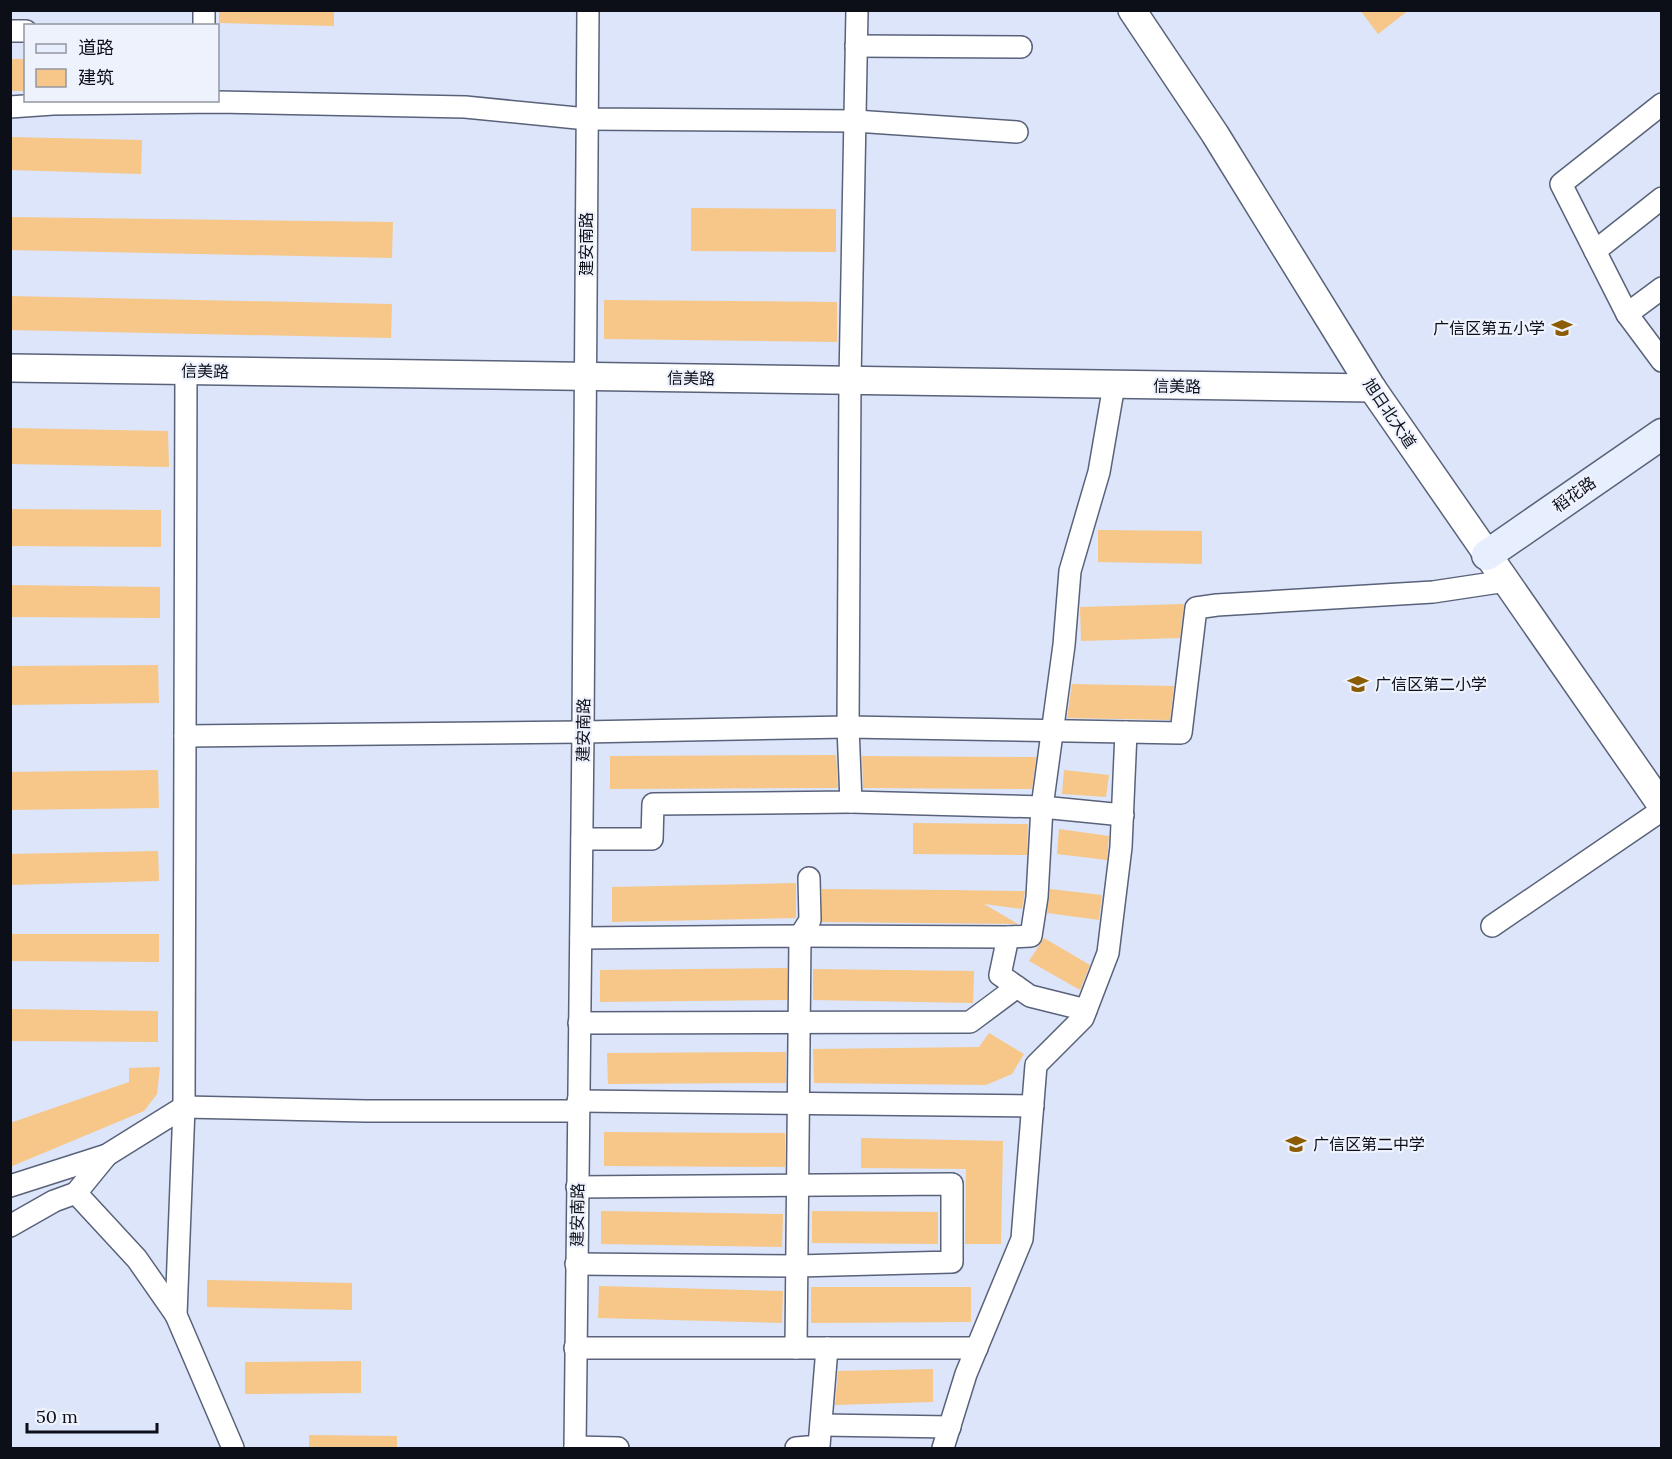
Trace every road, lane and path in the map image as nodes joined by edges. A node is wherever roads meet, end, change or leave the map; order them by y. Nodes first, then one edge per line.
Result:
1 (588, 10) edge
2 (857, 10) edge
3 (1132, 10) edge
4 (856, 46) junction
5 (1021, 47) dead end
6 (1662, 104) edge
7 (10, 107) edge
8 (587, 119) junction
9 (855, 121) junction
10 (1017, 132) dead end
11 (1662, 198) edge
12 (1595, 251) junction
13 (1662, 288) edge
14 (1627, 314) junction
15 (1662, 362) edge
16 (10, 368) edge
17 (186, 371) junction
18 (585, 376) junction
19 (850, 381) junction
20 (1114, 385) junction
21 (1372, 388) junction
22 (1662, 434) edge
23 (1487, 555) junction
24 (1506, 581) junction
25 (848, 727) junction
26 (1051, 730) junction
27 (583, 732) junction
28 (1126, 732) junction
29 (185, 736) junction
30 (851, 802) junction
31 (1042, 807) junction
32 (1662, 808) edge
33 (1123, 815) junction
34 (582, 839) junction
35 (809, 878) dead end
36 (1492, 926) dead end
37 (800, 936) junction
38 (1008, 937) junction
39 (581, 938) junction
40 (1017, 987) junction
41 (1086, 1010) junction
42 (800, 1022) junction
43 (579, 1023) junction
44 (800, 1103) junction
45 (578, 1106) junction
46 (1033, 1106) junction
47 (184, 1107) junction
48 (107, 1155) junction
49 (10, 1186) edge
50 (798, 1186) junction
51 (577, 1187) junction
52 (76, 1192) junction
53 (10, 1226) edge
54 (576, 1264) junction
55 (797, 1266) junction
56 (176, 1315) junction
57 (575, 1348) junction
58 (796, 1348) junction
59 (827, 1348) junction
60 (977, 1348) junction
61 (822, 1425) junction
62 (950, 1427) junction
63 (575, 1448) edge
64 (233, 1449) edge
65 (618, 1449) edge
66 (796, 1449) edge
67 (943, 1449) edge

1 - 8 street, 建安南路
2 - 4 street
3 - 21 street, 旭日北大道
4 - 5 street
4 - 9 street
6 - 12 street
7 - 8 street
8 - 9 street
8 - 18 street, 建安南路
9 - 10 street
9 - 19 street
11 - 12 street
12 - 14 street
13 - 14 street
14 - 15 street
16 - 17 street, 信美路
17 - 18 street, 信美路
17 - 29 street
18 - 19 street, 信美路
18 - 27 street, 建安南路
19 - 20 street, 信美路
19 - 25 street
20 - 21 street, 信美路
20 - 26 street
21 - 23 street, 旭日北大道
22 - 23 main road, 稻花路
23 - 24 street, 旭日北大道
24 - 28 street
24 - 32 street, 旭日北大道
25 - 26 street
25 - 27 street
25 - 30 street
26 - 28 street
26 - 31 street
27 - 29 street
27 - 34 street, 建安南路
28 - 33 street
29 - 47 street
30 - 31 street
30 - 34 street
31 - 33 street
31 - 38 street
32 - 36 street
33 - 41 street
34 - 39 street, 建安南路
35 - 37 street
37 - 38 street
37 - 39 street
37 - 42 street
38 - 40 street
39 - 43 street, 建安南路
40 - 41 street
40 - 42 street
41 - 46 street
42 - 43 street
42 - 44 street
43 - 45 street, 建安南路
44 - 45 street
44 - 46 street
44 - 50 street
45 - 47 street
45 - 51 street, 建安南路
46 - 60 street
47 - 48 street
47 - 56 street
48 - 49 street
48 - 52 street
50 - 51 street
50 - 55 street
50 - 55 street
51 - 54 street, 建安南路
52 - 53 street
52 - 56 street
54 - 55 street
54 - 57 street, 建安南路
55 - 58 street
56 - 64 street
57 - 58 street
57 - 63 street, 建安南路
58 - 59 street
59 - 60 street
59 - 61 street
60 - 62 street
61 - 62 street
61 - 66 street
62 - 67 street
63 - 65 street

